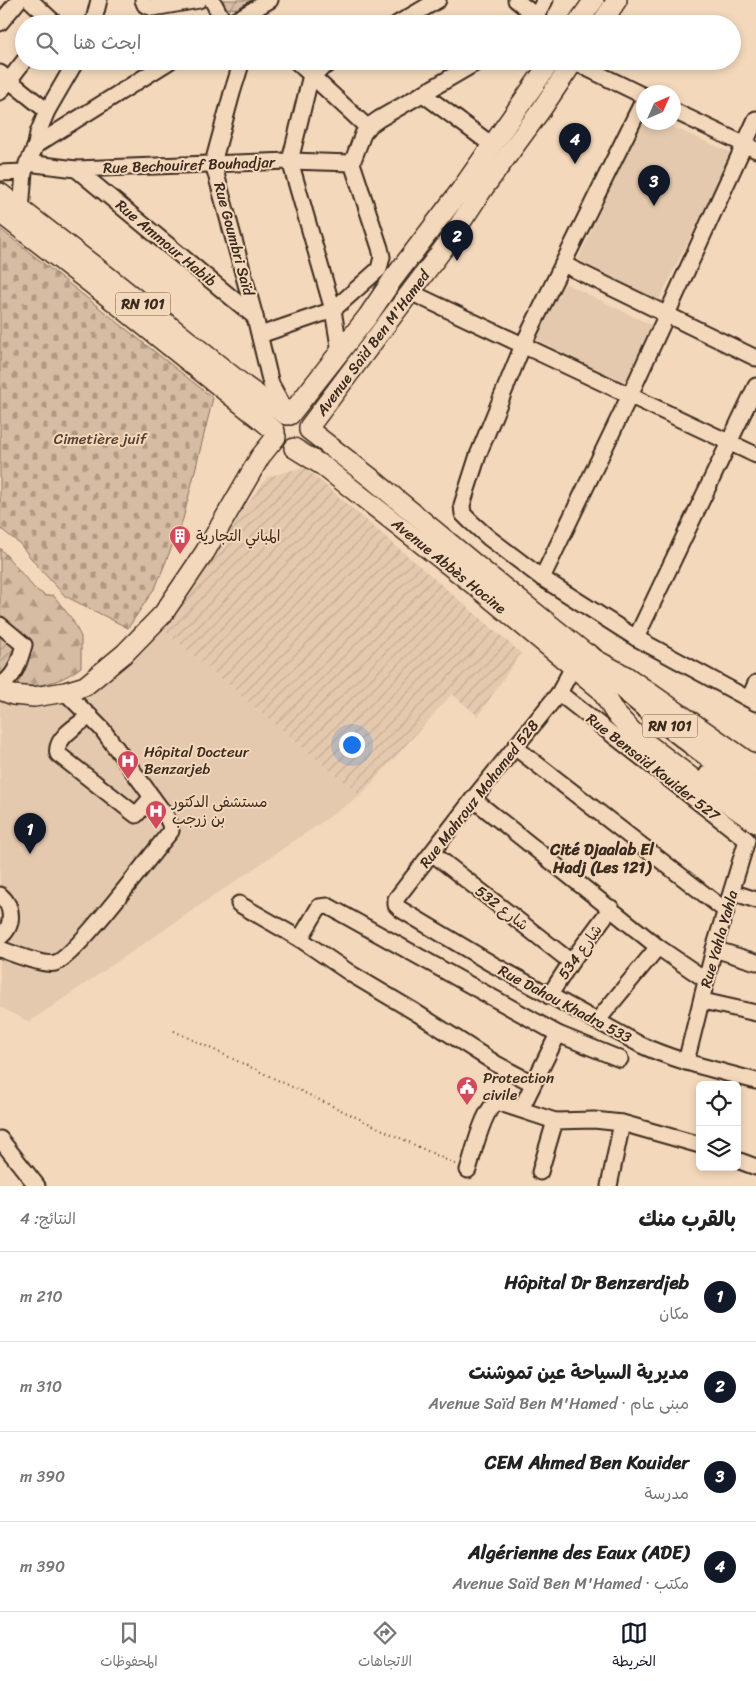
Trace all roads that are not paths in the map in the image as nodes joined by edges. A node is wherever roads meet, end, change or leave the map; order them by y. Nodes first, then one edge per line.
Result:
1 (19, 0) edge
2 (30, 0) edge
3 (99, 0) edge
4 (143, 0) edge
5 (199, 0) edge
6 (212, 0) edge
7 (270, 0) edge
8 (438, 0) edge
9 (516, 0) edge
10 (545, 0) edge
11 (594, 0) edge
12 (617, 0) edge
13 (46, 15) edge
14 (95, 15) edge
15 (220, 15) edge
16 (253, 15) edge
17 (412, 15) edge
18 (530, 15) edge
19 (537, 15) edge
20 (583, 15) edge
21 (607, 15) edge
22 (0, 23) edge
23 (15, 68) edge
24 (71, 70) edge
25 (156, 70) edge
26 (239, 70) edge
27 (306, 70) edge
28 (320, 70) edge
29 (464, 70) edge
30 (545, 70) edge
31 (568, 70) edge
32 (591, 70) edge
33 (312, 75) junction
34 (5, 76) edge
35 (0, 92) edge
36 (423, 94) junction
37 (636, 94) edge
38 (50, 106) junction
39 (636, 114) edge
40 (681, 114) edge
41 (756, 119) edge
42 (75, 120) junction
43 (368, 128) junction
44 (36, 145) junction
45 (492, 145) junction
46 (750, 147) edge
47 (290, 161) junction
48 (213, 163) junction
49 (352, 164) junction
50 (26, 168) junction
51 (76, 169) junction
52 (0, 173) edge
53 (0, 193) edge
54 (22, 210) junction
55 (0, 213) edge
56 (563, 264) junction
57 (386, 274) junction
58 (410, 292) junction
59 (333, 310) junction
60 (666, 315) junction
61 (255, 317) junction
62 (260, 335) junction
63 (523, 345) junction
64 (340, 352) junction
65 (756, 358) edge
66 (756, 386) edge
67 (630, 395) junction
68 (288, 415) junction
69 (309, 429) junction
70 (283, 441) junction
71 (729, 442) junction
72 (756, 455) edge
73 (542, 578) junction
74 (0, 625) edge
75 (636, 638) junction
76 (581, 661) junction
77 (756, 683) edge
78 (0, 685) edge
79 (0, 690) edge
80 (561, 690) junction
81 (601, 690) junction
82 (65, 692) junction
83 (753, 701) edge
84 (90, 716) junction
85 (516, 748) junction
86 (756, 767) edge
87 (756, 790) edge
88 (152, 797) junction
89 (473, 799) junction
90 (756, 809) edge
91 (756, 823) edge
92 (747, 840) joint
93 (432, 853) junction
94 (732, 892) junction
95 (0, 895) edge
96 (398, 896) joint
97 (756, 900) edge
98 (239, 904) dead end
99 (611, 908) junction
100 (726, 911) junction
101 (0, 938) edge
102 (300, 939) junction
103 (658, 947) junction
104 (0, 949) edge
105 (714, 950) junction
106 (571, 962) junction
107 (756, 962) edge
108 (706, 980) junction
109 (549, 996) junction
110 (703, 1001) junction
111 (756, 1013) edge
112 (597, 1022) junction
113 (558, 1034) junction
114 (620, 1059) dead end
115 (686, 1062) junction
116 (756, 1080) edge
117 (532, 1083) junction
118 (521, 1109) junction
119 (555, 1121) junction
120 (622, 1123) junction
121 (0, 1139) edge
122 (696, 1144) edge
123 (741, 1161) edge
124 (756, 1167) edge
125 (468, 1170) road end
126 (540, 1172) dead end
127 (37, 1186) edge
128 (609, 1186) edge

1 - 22 street
2 - 13 street
3 - 14 street
4 - 5 street
6 - 15 street
7 - 16 street
8 - 17 street
9 - 18 street
10 - 19 street
11 - 20 main road
12 - 21 main road
23 - 34 street
24 - 38 street
25 - 42 street
26 - 48 street, Rue Goumbri Saïd
27 - 33 street
28 - 33 street
29 - 36 street
30 - 45 main road, Avenue Saïd Ben M'Hamed
31 - 58 main road, Avenue Saïd Ben M'Hamed
32 - 37 street
33 - 43 street
33 - 47 street
34 - 35 street
34 - 38 street
36 - 43 street
36 - 45 street
38 - 42 street
38 - 44 street
39 - 56 street
40 - 46 street
41 - 46 street
42 - 44 street
43 - 49 street
44 - 50 street
45 - 57 main road, Avenue Saïd Ben M'Hamed
46 - 60 street
47 - 48 street, Rue Bechouiref Bouhadjar
47 - 49 street, Rue Bechouiref Bouhadjar
47 - 59 street
48 - 51 street, Rue Bechouiref Bouhadjar
48 - 61 street, Rue Goumbri Saïd
49 - 57 street
50 - 51 street, Rue Bechouiref Bouhadjar
50 - 52 street, Rue Bechouiref Bouhadjar
50 - 54 street
51 - 61 street, Rue Ammour Habib
53 - 54 main road, RN 101
54 - 68 main road, RN 101
55 - 70 main road, RN 101
56 - 60 street
56 - 63 street
57 - 59 street
57 - 64 main road, Avenue Saïd Ben M'Hamed
58 - 63 street
58 - 69 main road, Avenue Saïd Ben M'Hamed
59 - 62 street
59 - 64 street
60 - 65 street
60 - 67 street
61 - 62 street, Rue Goumbri Saïd
62 - 68 street, Rue Goumbri Saïd
63 - 67 street
63 - 73 street
64 - 68 main road, Avenue Saïd Ben M'Hamed
66 - 71 street
67 - 71 street
67 - 73 street
68 - 69 main road
68 - 70 main road
69 - 70 main road
69 - 76 main road, Avenue Abbès Hocine
70 - 76 main road, Avenue Abbès Hocine
70 - 82 main road
71 - 72 street
71 - 75 street
73 - 75 street
74 - 78 street
75 - 83 street
76 - 80 street, Rue Mahrouz Mohamed 528
76 - 81 main road, Avenue Abbès Hocine
76 - 86 main road
76 - 87 highway, RN 101
77 - 83 street
79 - 82 main road
80 - 85 street, Rue Mahrouz Mohamed 528
80 - 92 street, Rue Bensaïd Kouider 527
81 - 90 highway, RN 101
81 - 91 main road, Avenue Abbès Hocine
82 - 84 street
84 - 88 street
84 - 88 street
85 - 89 street, Rue Mahrouz Mohamed 528
85 - 100 street
88 - 104 street
89 - 93 street, Rue Mahrouz Mohamed 528
89 - 99 street
92 - 94 street, Rue Yahla Yahla
93 - 96 street, Rue Mahrouz Mohamed 528
93 - 106 street, 532 شارع
94 - 97 street
94 - 100 street, Rue Yahla Yahla
95 - 101 street
96 - 109 street, Rue Dahou Khadra 533
98 - 102 street
99 - 103 street
99 - 106 street, 534 شارع
100 - 105 street, Rue Yahla Yahla
102 - 113 street
102 - 117 street
103 - 108 street
103 - 112 street
105 - 107 street
105 - 108 street, Rue Yahla Yahla
106 - 109 street, 534 شارع
108 - 110 street, Rue Yahla Yahla
109 - 112 street, Rue Dahou Khadra 533
110 - 111 street
110 - 115 street, Rue Yahla Yahla
112 - 115 street, Rue Dahou Khadra 533
113 - 114 street
113 - 117 street
115 - 116 street, Rue Dahou Khadra 533
117 - 118 street
118 - 119 street
118 - 125 street
119 - 120 street
119 - 126 street
120 - 122 street
120 - 128 street
121 - 127 street
123 - 124 street

